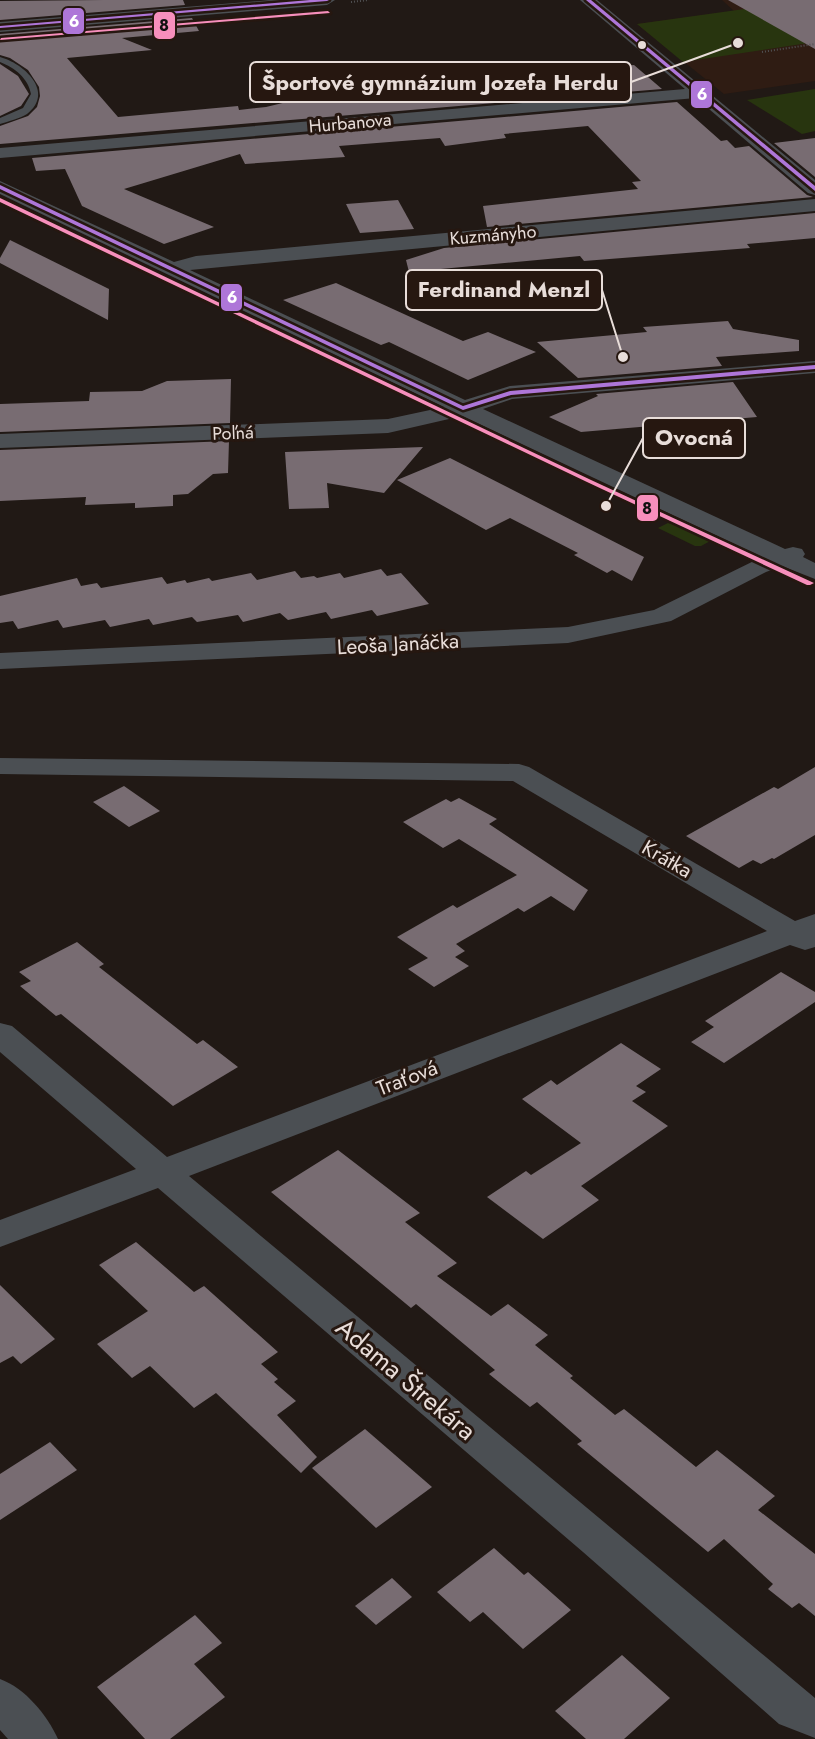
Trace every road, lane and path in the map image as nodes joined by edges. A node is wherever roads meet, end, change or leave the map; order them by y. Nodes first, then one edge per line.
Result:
1 (327, 0) edge
2 (588, 0) edge
3 (0, 27) edge
4 (815, 44) edge
5 (762, 52) dead end
6 (0, 58) edge
7 (700, 93) junction
8 (0, 122) edge
9 (0, 153) edge
10 (812, 183) edge
11 (0, 187) edge
12 (815, 205) edge
13 (171, 269) junction
14 (815, 366) edge
15 (463, 408) junction
16 (0, 441) edge
17 (815, 550) edge
18 (781, 557) junction
19 (815, 572) edge
20 (0, 661) edge
21 (0, 766) edge
22 (808, 934) edge
23 (0, 1034) edge
24 (160, 1172) junction
25 (0, 1234) edge
26 (0, 1698) edge
27 (815, 1718) edge
28 (36, 1739) edge

1 - 3 street
2 - 7 street
4 - 5 path
6 - 8 lane
7 - 9 street, Hurbanova
7 - 10 street
11 - 13 street
12 - 13 street, Kuzmányho
13 - 15 street
14 - 15 street, Poľná
15 - 16 street, Poľná
15 - 18 street
17 - 18 street, Leoša Janáčka
18 - 19 street
18 - 20 street, Leoša Janáčka
21 - 22 street, Krátka
22 - 24 street, Traťová
23 - 24 street, Adama Štrekára
24 - 25 street, Traťová
24 - 27 street, Adama Štrekára
26 - 28 street

